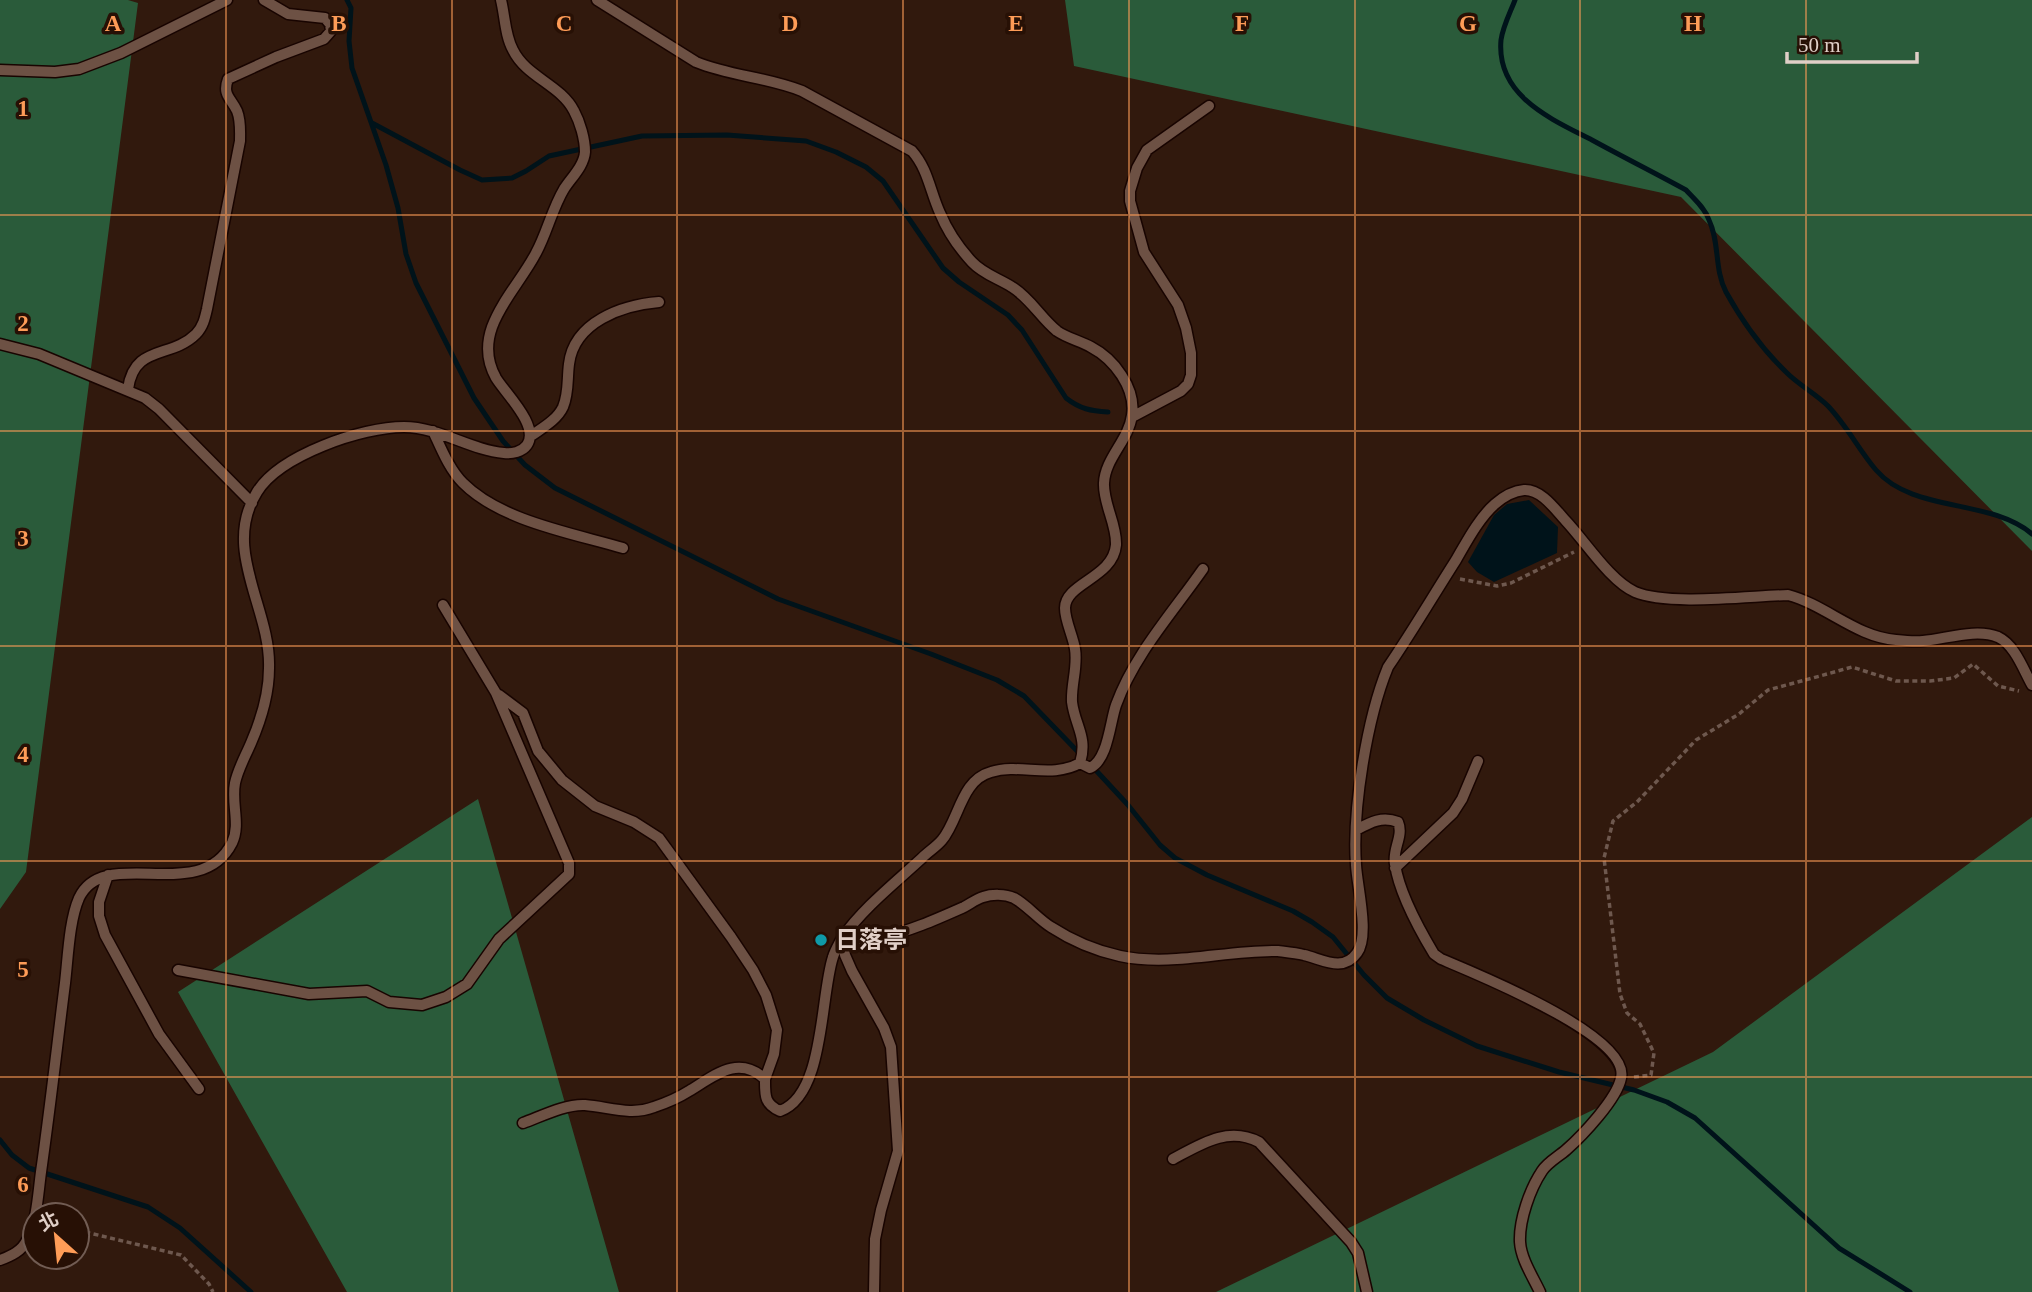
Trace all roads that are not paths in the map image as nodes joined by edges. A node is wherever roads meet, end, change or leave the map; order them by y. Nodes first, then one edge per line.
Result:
1 (227, 0) edge
2 (264, 0) edge
3 (501, 0) edge
4 (597, 0) edge
5 (0, 71) edge
6 (1209, 106) dead end
7 (659, 302) dead end
8 (0, 344) edge
9 (128, 389) junction
10 (1132, 417) junction
11 (433, 431) junction
12 (531, 436) junction
13 (252, 503) junction
14 (623, 548) dead end
15 (1203, 569) dead end
16 (443, 605) dead end
17 (2032, 685) edge
18 (496, 693) junction
19 (1478, 761) dead end
20 (1080, 763) junction
21 (1356, 830) junction
22 (1395, 868) junction
23 (108, 876) junction
24 (842, 938) junction
25 (178, 970) dead end
26 (765, 1079) junction
27 (199, 1089) dead end
28 (523, 1123) dead end
29 (1173, 1159) dead end
30 (0, 1260) edge
31 (874, 1292) edge
32 (1367, 1292) edge
33 (1540, 1292) edge

1 - 5 lane
2 - 9 lane
3 - 12 lane
4 - 10 lane
6 - 10 lane
7 - 12 lane
8 - 9 lane
9 - 13 lane
10 - 20 lane
11 - 12 lane
11 - 13 lane
11 - 14 lane
13 - 23 lane
15 - 20 lane
16 - 18 lane
17 - 21 lane
18 - 25 lane
18 - 26 lane
19 - 22 lane
20 - 24 lane
21 - 22 lane
21 - 24 lane
22 - 33 lane
23 - 27 lane
23 - 30 lane
24 - 26 lane
24 - 31 lane
26 - 28 lane
29 - 32 lane

